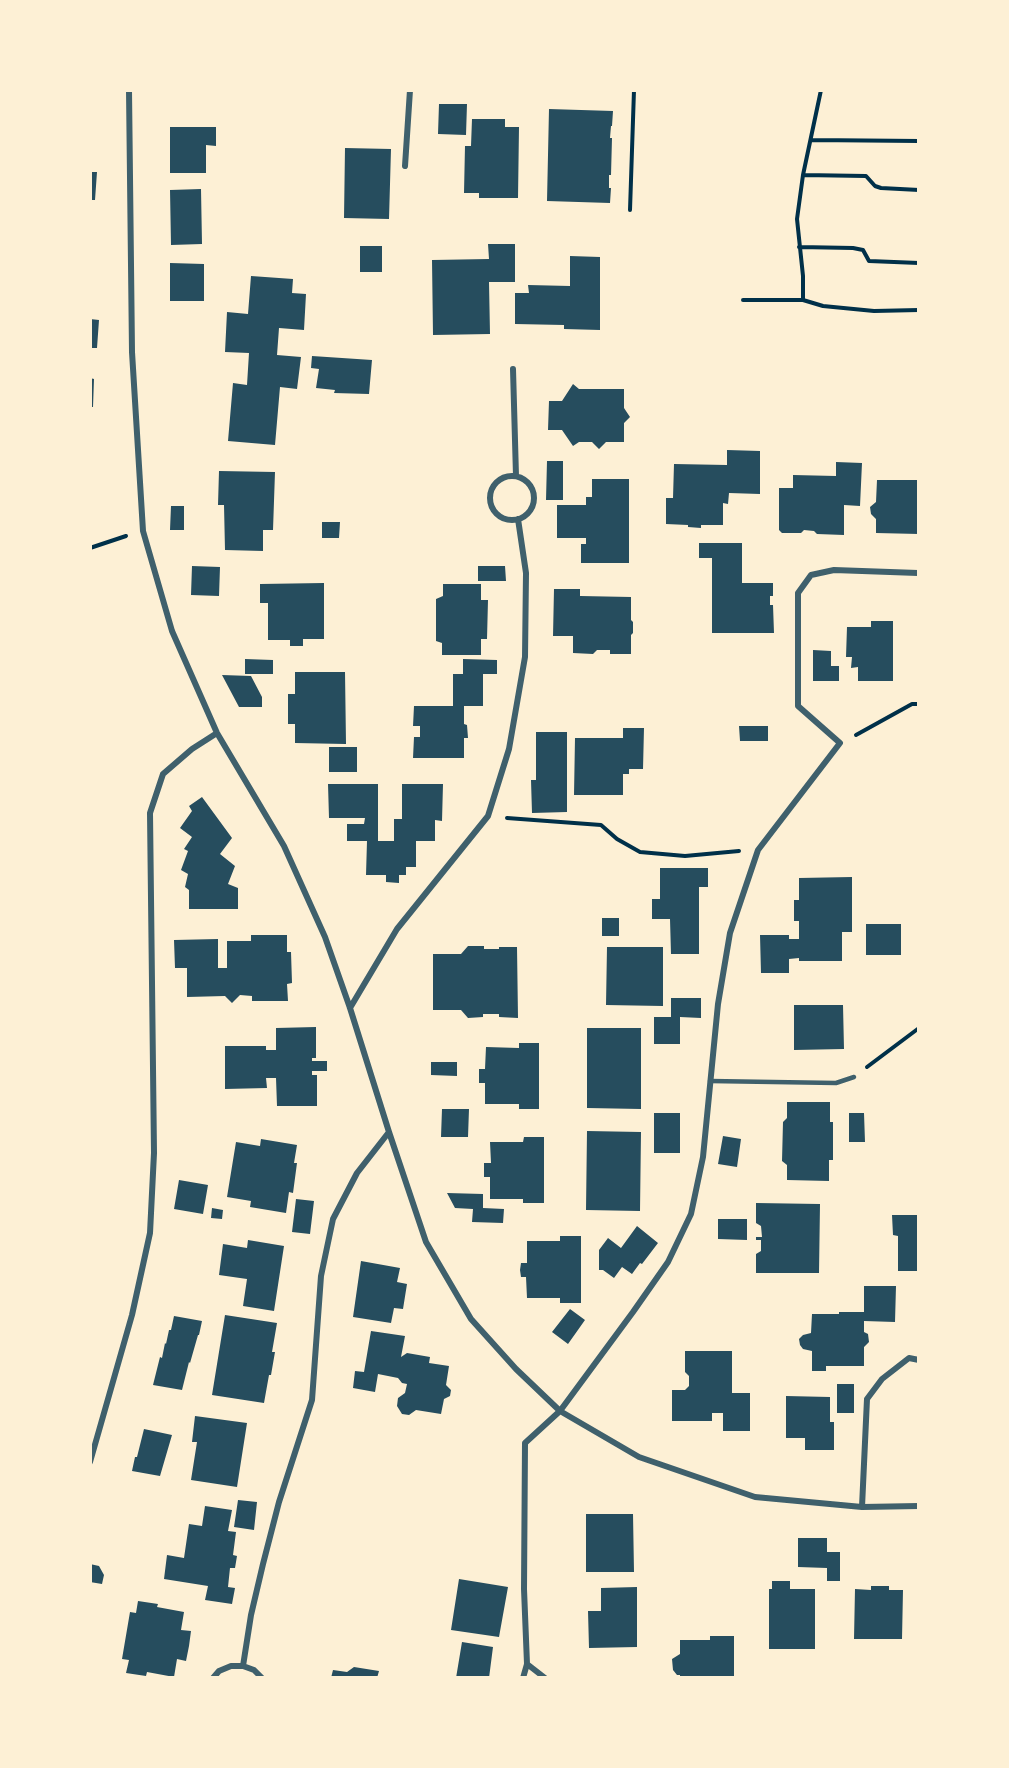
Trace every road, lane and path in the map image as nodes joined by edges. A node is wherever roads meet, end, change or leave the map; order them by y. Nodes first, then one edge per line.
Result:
1 (129, 90) edge
2 (410, 90) edge
3 (634, 90) edge
4 (821, 90) edge
5 (810, 140) junction
6 (919, 141) edge
7 (405, 166) dead end
8 (803, 175) junction
9 (919, 190) edge
10 (630, 210) dead end
11 (799, 247) junction
12 (919, 263) edge
13 (742, 300) dead end
14 (803, 300) junction
15 (919, 310) edge
16 (513, 369) dead end
17 (516, 476) junction
18 (518, 519) junction
19 (143, 531) junction
20 (90, 548) edge
21 (918, 573) edge
22 (919, 704) edge
23 (218, 733) junction
24 (840, 743) junction
25 (488, 816) junction
26 (758, 850) junction
27 (350, 1008) junction
28 (919, 1028) edge
29 (854, 1077) joint
30 (710, 1081) junction
31 (388, 1132) junction
32 (919, 1360) edge
33 (560, 1411) junction
34 (90, 1462) edge
35 (862, 1506) junction
36 (919, 1506) edge
37 (527, 1664) junction
38 (243, 1666) junction
39 (213, 1678) edge
40 (262, 1678) edge
41 (523, 1678) edge
42 (545, 1678) edge

1 - 19 street
2 - 7 street
3 - 10 path
4 - 5 path
5 - 6 path
5 - 8 path
8 - 9 path
8 - 11 path
11 - 12 path
11 - 14 path
13 - 14 path
14 - 15 path
16 - 17 street
17 - 18 street
17 - 18 street
18 - 25 street
19 - 20 path
19 - 23 street
21 - 24 street
22 - 24 path
23 - 27 street
23 - 34 street
24 - 26 street
25 - 26 path
25 - 27 street
26 - 30 street
27 - 31 street
28 - 29 path
29 - 30 lane
30 - 33 street
31 - 33 street
31 - 38 street
32 - 35 street
33 - 35 street
33 - 37 street
35 - 36 street
37 - 41 street
37 - 42 street
38 - 39 street
38 - 40 street

